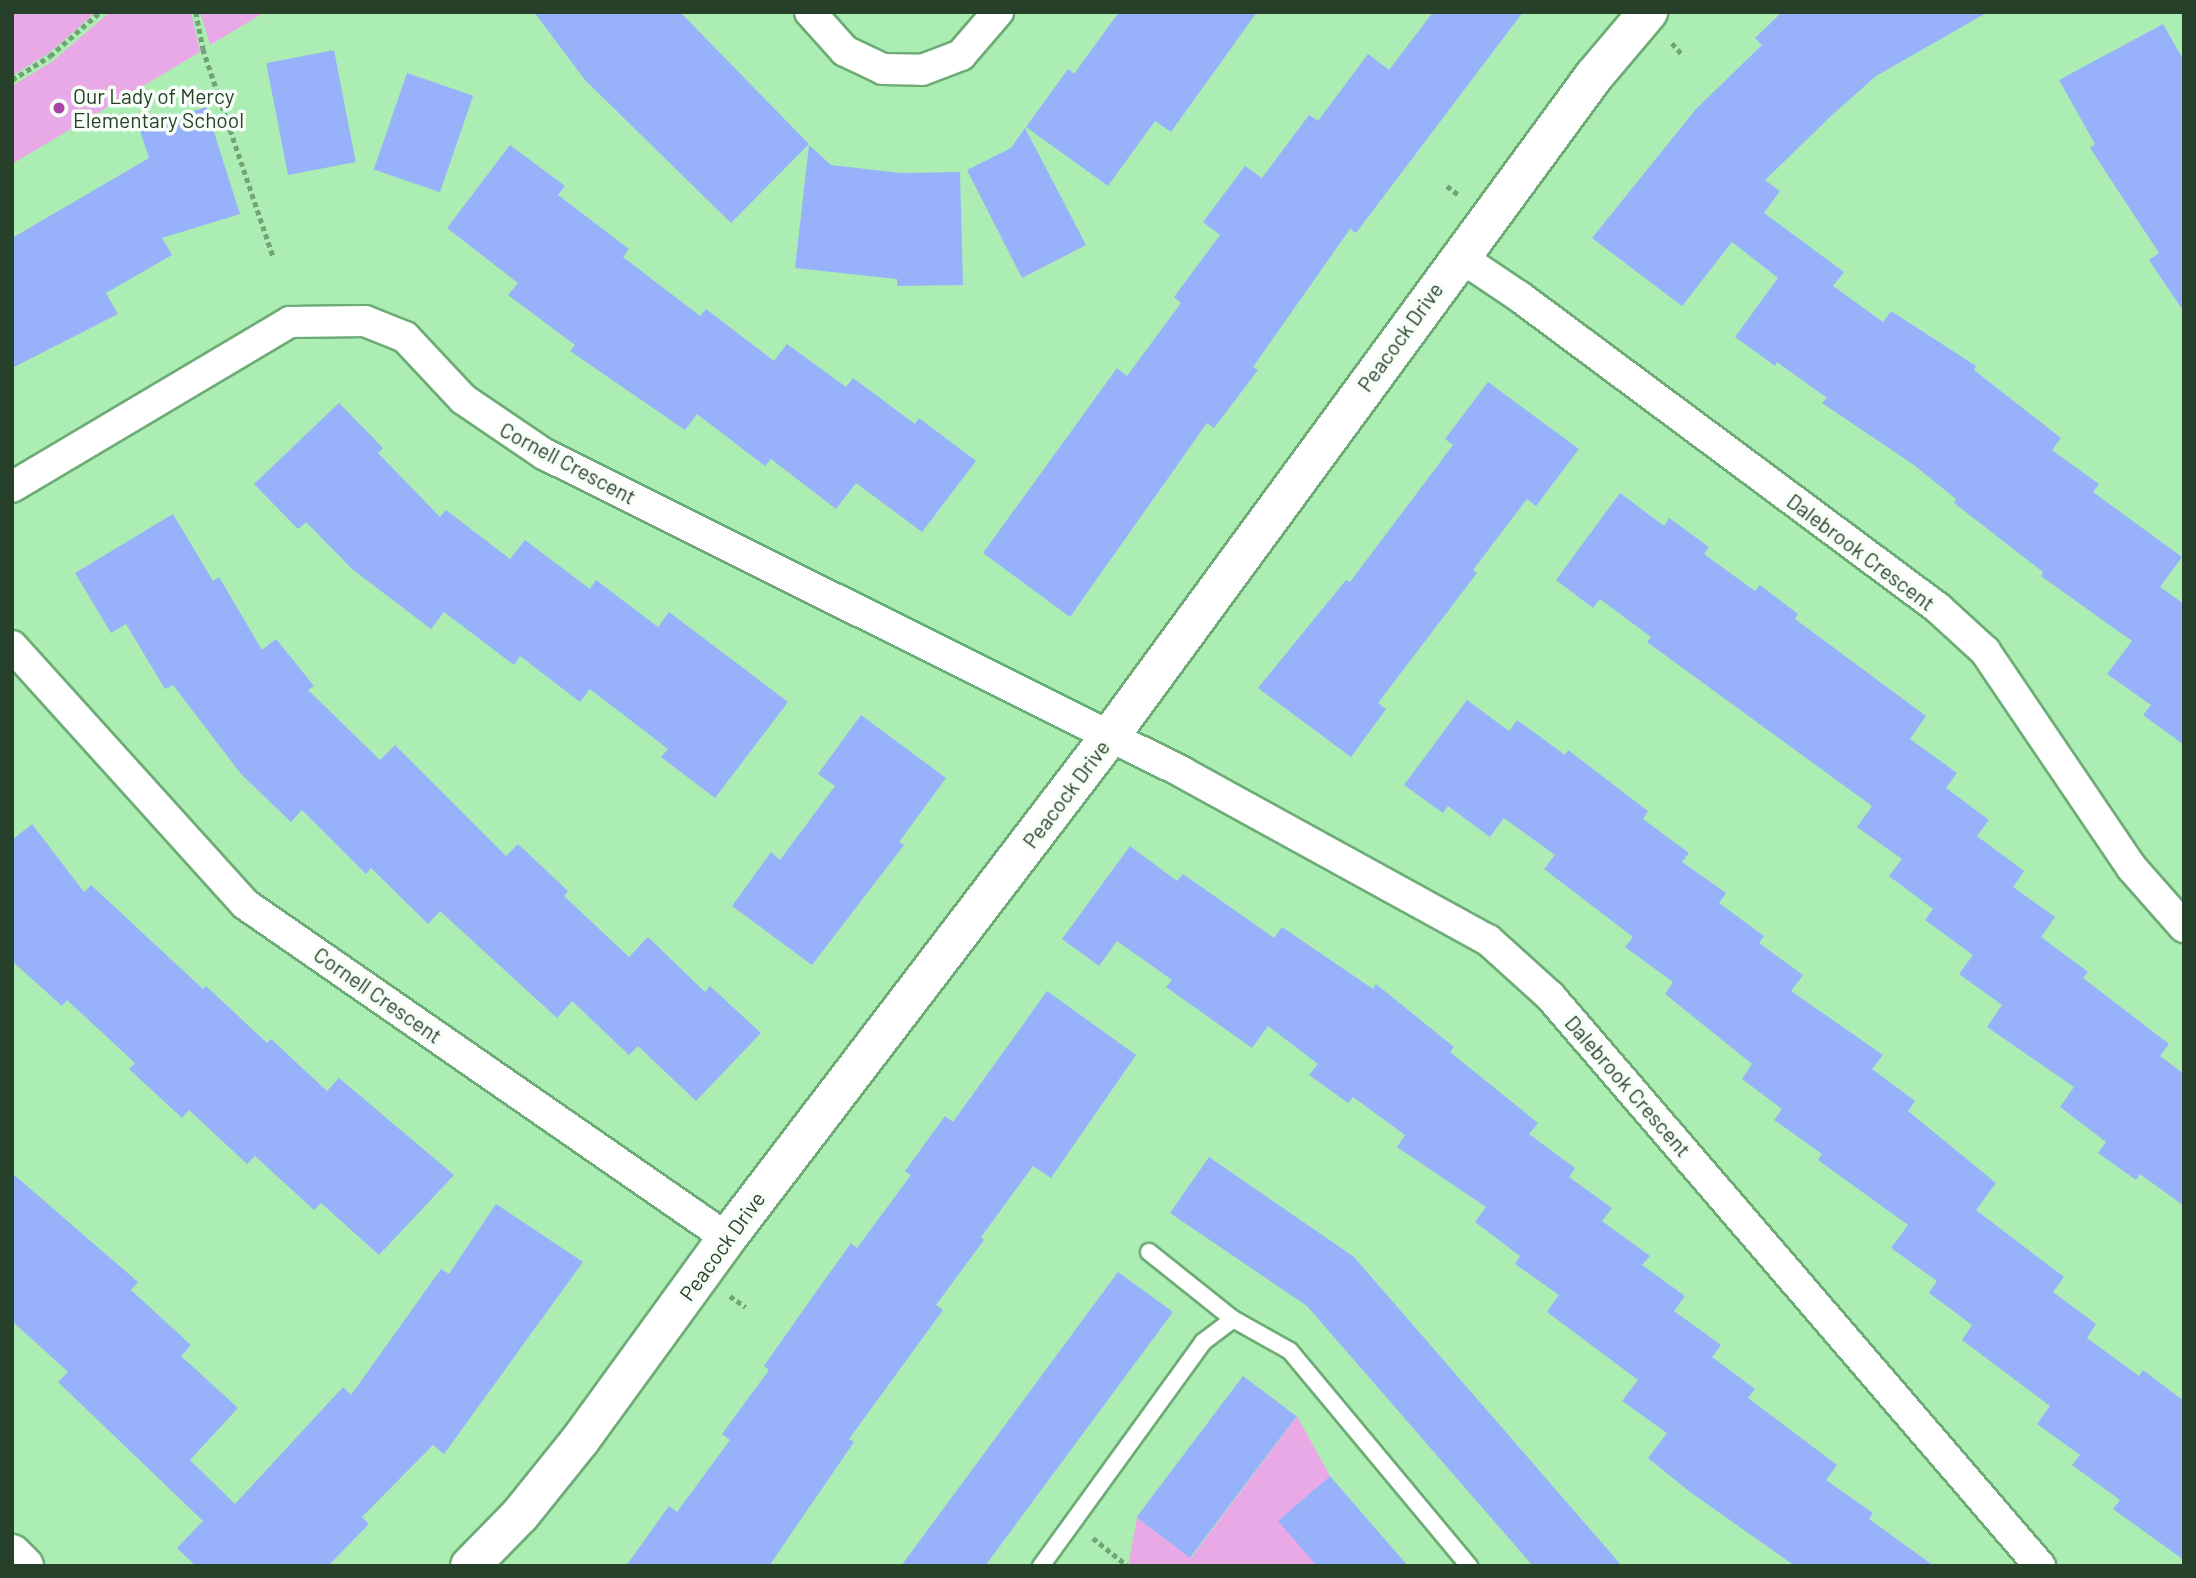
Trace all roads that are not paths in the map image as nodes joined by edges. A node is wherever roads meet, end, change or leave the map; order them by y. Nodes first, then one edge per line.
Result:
1 (810, 12) edge
2 (998, 12) edge
3 (1648, 12) edge
4 (1459, 257) junction
5 (12, 487) edge
6 (12, 646) edge
7 (1110, 736) junction
8 (2184, 927) edge
9 (727, 1238) junction
10 (1149, 1252) dead end
11 (1233, 1319) junction
12 (12, 1554) edge
13 (24, 1566) edge
14 (470, 1566) edge
15 (1041, 1566) edge
16 (1469, 1566) edge
17 (2040, 1566) edge

1 - 2 street
3 - 4 street, Peacock Drive
4 - 7 street, Peacock Drive
4 - 8 street, Dalebrook Crescent
5 - 7 street, Cornell Crescent
6 - 9 street, Cornell Crescent
7 - 9 street, Peacock Drive
7 - 17 street, Dalebrook Crescent
9 - 14 street, Peacock Drive
10 - 11 lane
11 - 15 lane
11 - 16 lane
12 - 13 street

